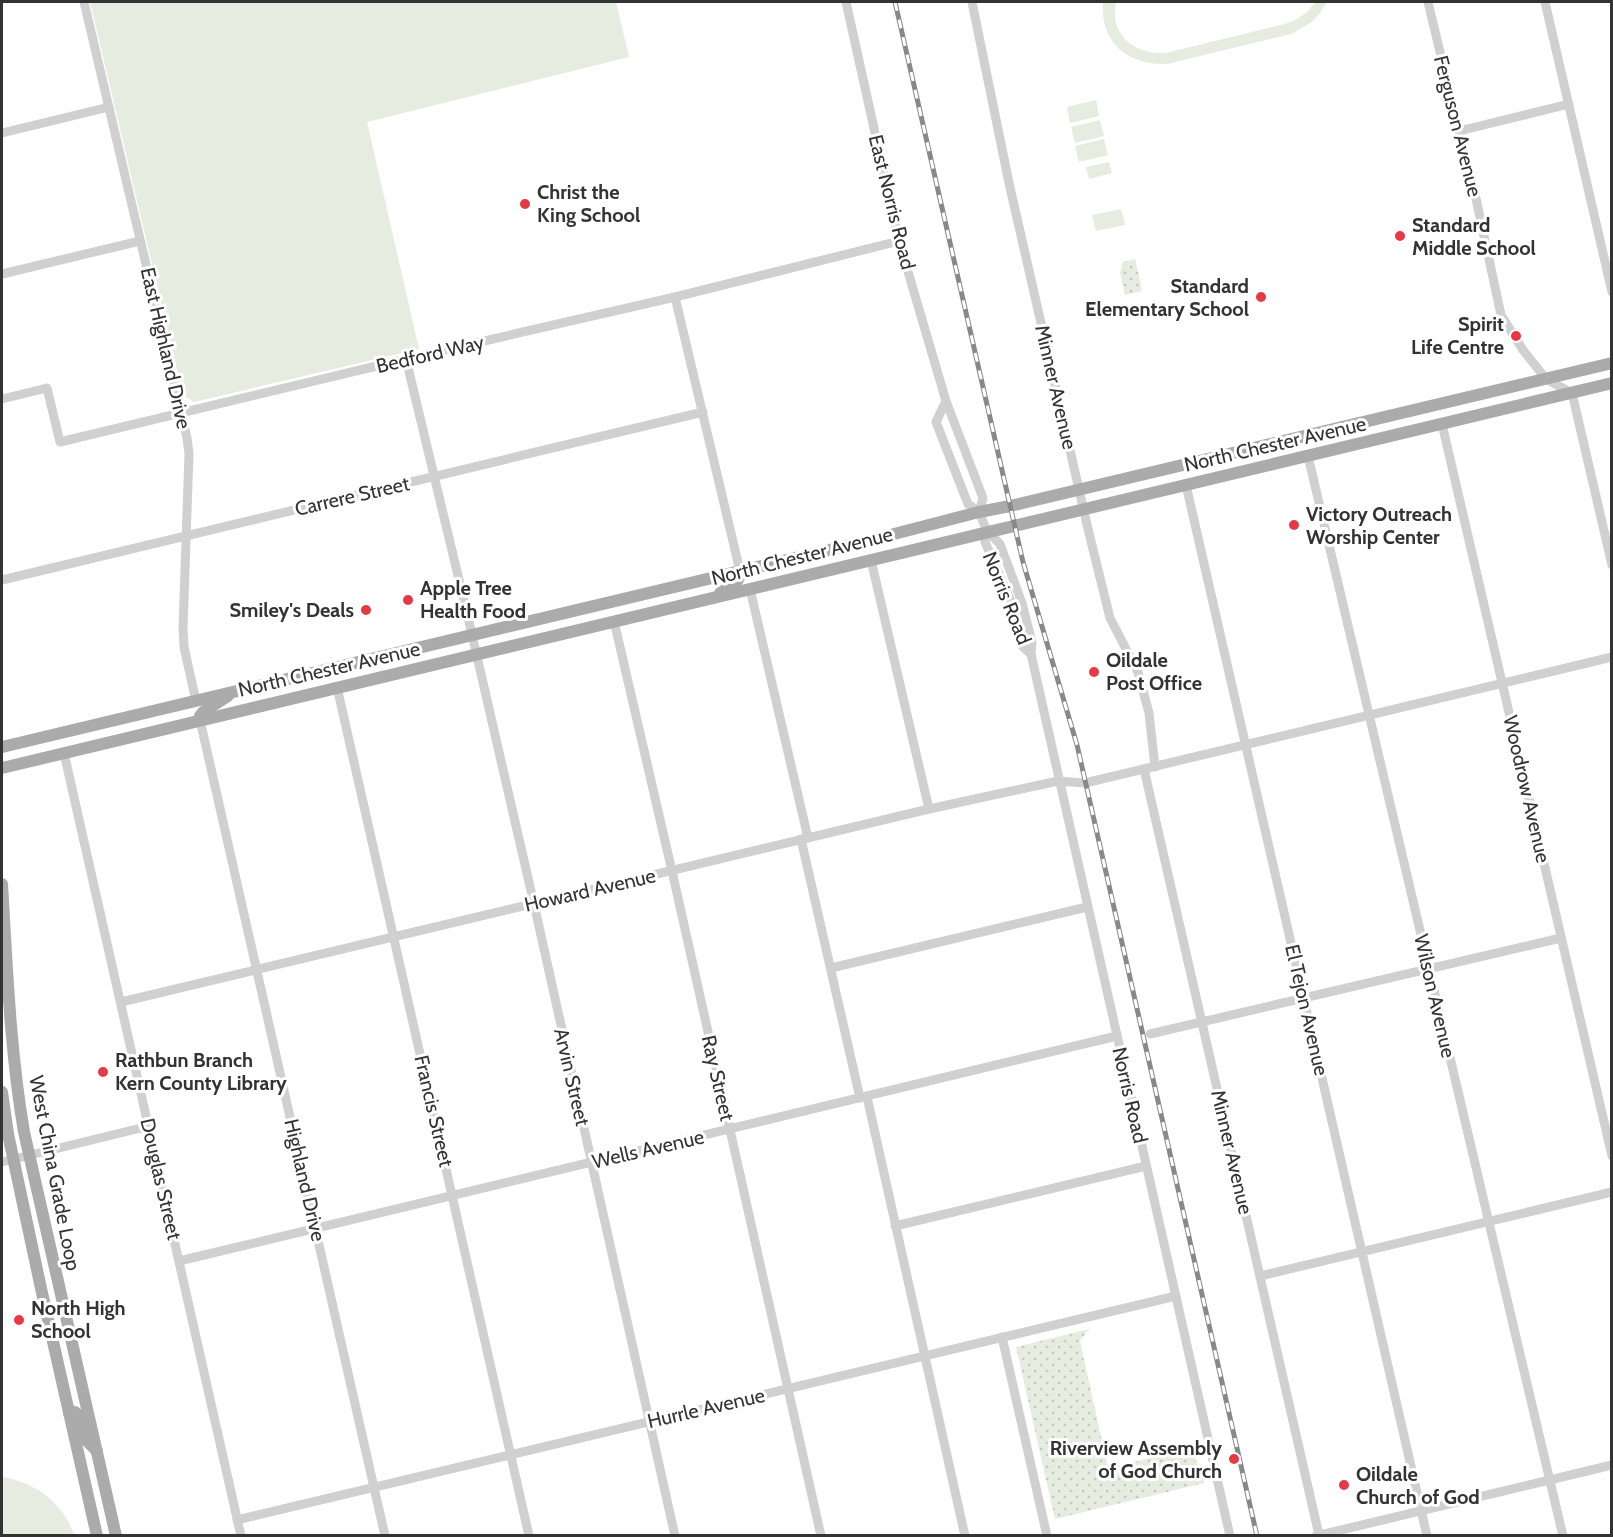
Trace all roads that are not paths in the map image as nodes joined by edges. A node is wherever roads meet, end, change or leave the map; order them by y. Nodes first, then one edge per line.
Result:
1 (84, 2) edge
2 (846, 2) edge
3 (972, 2) edge
4 (1428, 2) edge
5 (1545, 2) edge
6 (1569, 104) junction
7 (109, 107) junction
8 (1459, 131) junction
9 (2, 133) edge
10 (140, 241) junction
11 (899, 241) junction
12 (2, 274) edge
13 (1611, 292) edge
14 (675, 297) junction
15 (406, 359) junction
16 (1611, 363) edge
17 (1546, 379) junction
18 (1611, 383) edge
19 (1572, 393) junction
20 (2, 399) edge
21 (946, 401) junction
22 (703, 412) junction
23 (181, 413) junction
24 (1442, 424) junction
25 (1308, 456) junction
26 (434, 476) junction
27 (1186, 485) junction
28 (1079, 490) junction
29 (1083, 509) junction
30 (979, 512) junction
31 (987, 531) junction
32 (186, 536) junction
33 (871, 560) junction
34 (1611, 565) edge
35 (740, 571) junction
36 (2, 580) edge
37 (750, 589) junction
38 (711, 598) junction
39 (614, 621) junction
40 (472, 635) junction
41 (476, 654) junction
42 (1611, 657) edge
43 (1503, 683) junction
44 (337, 687) junction
45 (237, 691) junction
46 (196, 701) junction
47 (1370, 715) junction
48 (200, 720) junction
49 (1246, 745) junction
50 (2, 747) edge
51 (64, 753) junction
52 (1155, 767) junction
53 (2, 768) edge
54 (1144, 770) junction
55 (1058, 781) junction
56 (929, 809) junction
57 (805, 839) junction
58 (672, 871) junction
59 (2, 884) edge
60 (534, 904) junction
61 (1087, 907) junction
62 (394, 937) junction
63 (1561, 938) junction
64 (831, 968) junction
65 (258, 969) junction
66 (1428, 969) junction
67 (1304, 998) junction
68 (5, 1002) edge
69 (121, 1002) junction
70 (1202, 1022) junction
71 (1150, 1034) dead end
72 (1117, 1036) junction
73 (2, 1092) edge
74 (863, 1098) junction
75 (149, 1126) junction
76 (730, 1130) junction
77 (28, 1156) junction
78 (1611, 1156) edge
79 (7, 1161) edge
80 (591, 1162) junction
81 (1146, 1166) junction
82 (1611, 1192) edge
83 (453, 1196) junction
84 (1488, 1222) junction
85 (895, 1226) junction
86 (316, 1228) junction
87 (1362, 1251) junction
88 (179, 1261) junction
89 (1260, 1276) junction
90 (42, 1293) junction
91 (1176, 1296) junction
92 (67, 1325) junction
93 (1002, 1337) junction
94 (924, 1356) junction
95 (788, 1389) junction
96 (69, 1413) junction
97 (649, 1422) junction
98 (97, 1451) junction
99 (510, 1455) junction
100 (1611, 1465) edge
101 (1550, 1479) junction
102 (374, 1487) junction
103 (1421, 1510) junction
104 (237, 1520) junction
105 (1318, 1535) edge
106 (97, 1536) edge
107 (116, 1536) edge
108 (241, 1536) edge
109 (385, 1536) edge
110 (529, 1536) edge
111 (675, 1536) edge
112 (821, 1536) edge
113 (965, 1536) edge
114 (1047, 1536) edge
115 (1230, 1536) edge
116 (1427, 1536) edge
117 (1563, 1536) edge

1 - 7 street, East Highland Drive
2 - 11 street, East Norris Road
3 - 28 street, Minner Avenue
4 - 8 street, Ferguson Avenue
5 - 6 street
6 - 8 street
6 - 13 street
7 - 9 street
7 - 10 street, East Highland Drive
8 - 17 street, Ferguson Avenue
10 - 12 street
10 - 23 street, East Highland Drive
11 - 14 street, Bedford Way
11 - 21 street, East Norris Road
14 - 15 street, Bedford Way
14 - 22 street
15 - 23 street, Bedford Way
15 - 26 street, Arvin Street
16 - 17 main road, North Chester Avenue
17 - 19 street
17 - 28 main road, North Chester Avenue
18 - 19 main road, North Chester Avenue
19 - 24 main road, North Chester Avenue
19 - 34 street
20 - 23 street, Bedford Way
21 - 30 street, East Norris Road
21 - 30 street, East Norris Road
22 - 26 street, Carrere Street
22 - 35 street
23 - 32 street, East Highland Drive
24 - 25 main road, North Chester Avenue
24 - 43 street, Woodrow Avenue
25 - 27 main road, North Chester Avenue
25 - 47 street, Wilson Avenue
26 - 32 street, Carrere Street
26 - 40 street, Arvin Street
27 - 29 main road, North Chester Avenue
27 - 49 street, El Tejon Avenue
28 - 29 street, Minner Avenue
28 - 30 main road, North Chester Avenue
29 - 31 main road, North Chester Avenue
29 - 52 street, Minner Avenue
30 - 31 street, East Norris Road
30 - 35 main road, North Chester Avenue
31 - 33 main road, North Chester Avenue
31 - 55 street, Norris Road
32 - 36 street, Carrere Street
32 - 46 street, East Highland Drive
33 - 37 main road, North Chester Avenue
33 - 56 street
35 - 38 main road
35 - 40 main road, North Chester Avenue
37 - 38 main road, North Chester Avenue
37 - 57 street
38 - 39 main road, North Chester Avenue
39 - 41 main road, North Chester Avenue
39 - 58 street, Ray Street
40 - 41 street, Arvin Street
40 - 45 main road, North Chester Avenue
41 - 44 main road, North Chester Avenue
41 - 60 street, Arvin Street
42 - 43 street, Howard Avenue
43 - 47 street, Howard Avenue
43 - 63 street, Woodrow Avenue
44 - 48 main road, North Chester Avenue
44 - 62 street, Francis Street
45 - 46 main road, North Chester Avenue
45 - 48 main road
46 - 50 main road, North Chester Avenue
47 - 49 street, Howard Avenue
47 - 66 street, Wilson Avenue
48 - 51 main road, North Chester Avenue
48 - 65 street, Highland Drive
49 - 52 street, Howard Avenue
49 - 67 street, El Tejon Avenue
51 - 53 main road, North Chester Avenue
51 - 69 street, Douglas Street
52 - 54 street, Howard Avenue
54 - 55 street, Howard Avenue
54 - 70 street, Minner Avenue
55 - 56 street, Howard Avenue
55 - 61 street, Norris Road
56 - 57 street, Howard Avenue
57 - 58 street, Howard Avenue
57 - 64 street
58 - 60 street, Howard Avenue
58 - 76 street, Ray Street
59 - 68 main road, West China Grade Loop
60 - 62 street, Howard Avenue
60 - 80 street, Arvin Street
61 - 64 street
61 - 72 street, Norris Road
62 - 65 street, Howard Avenue
62 - 83 street, Francis Street
63 - 66 street
63 - 78 street, Woodrow Avenue
64 - 74 street
65 - 69 street, Howard Avenue
65 - 86 street, Highland Drive
66 - 67 street
66 - 84 street, Wilson Avenue
67 - 70 street
67 - 87 street, El Tejon Avenue
68 - 77 main road, West China Grade Loop
69 - 75 street, Douglas Street
70 - 71 street
70 - 89 street, Minner Avenue
72 - 74 street, Wells Avenue
72 - 81 street, Norris Road
73 - 79 main road, West China Grade Loop
74 - 76 street, Wells Avenue
74 - 85 street
75 - 77 street
75 - 88 street, Douglas Street
76 - 80 street, Wells Avenue
76 - 95 street, Ray Street
77 - 79 street
77 - 92 main road, West China Grade Loop
79 - 90 main road, West China Grade Loop
80 - 83 street, Wells Avenue
80 - 97 street, Arvin Street
81 - 85 street
81 - 91 street, Norris Road
82 - 84 street
83 - 86 street, Wells Avenue
83 - 99 street, Francis Street
84 - 87 street
84 - 101 street, Wilson Avenue
85 - 94 street
86 - 88 street, Wells Avenue
86 - 102 street, Highland Drive
87 - 89 street
87 - 103 street, El Tejon Avenue
88 - 104 street, Douglas Street
89 - 105 street, Minner Avenue
90 - 92 main road
90 - 96 main road, West China Grade Loop
91 - 93 street, Hurrle Avenue
91 - 115 street, Norris Road
92 - 98 main road, West China Grade Loop
93 - 94 street, Hurrle Avenue
93 - 114 street
94 - 95 street, Hurrle Avenue
94 - 113 street
95 - 97 street, Hurrle Avenue
95 - 112 street, Ray Street
96 - 98 main road
96 - 106 main road, West China Grade Loop
97 - 99 street, Hurrle Avenue
97 - 111 street, Arvin Street
98 - 107 main road, West China Grade Loop
99 - 102 street, Hurrle Avenue
99 - 110 street, Francis Street
100 - 101 street
101 - 103 street
101 - 117 street, Wilson Avenue
102 - 104 street, Hurrle Avenue
102 - 109 street, Highland Drive
103 - 105 street
103 - 116 street, El Tejon Avenue
104 - 108 street, Douglas Street

